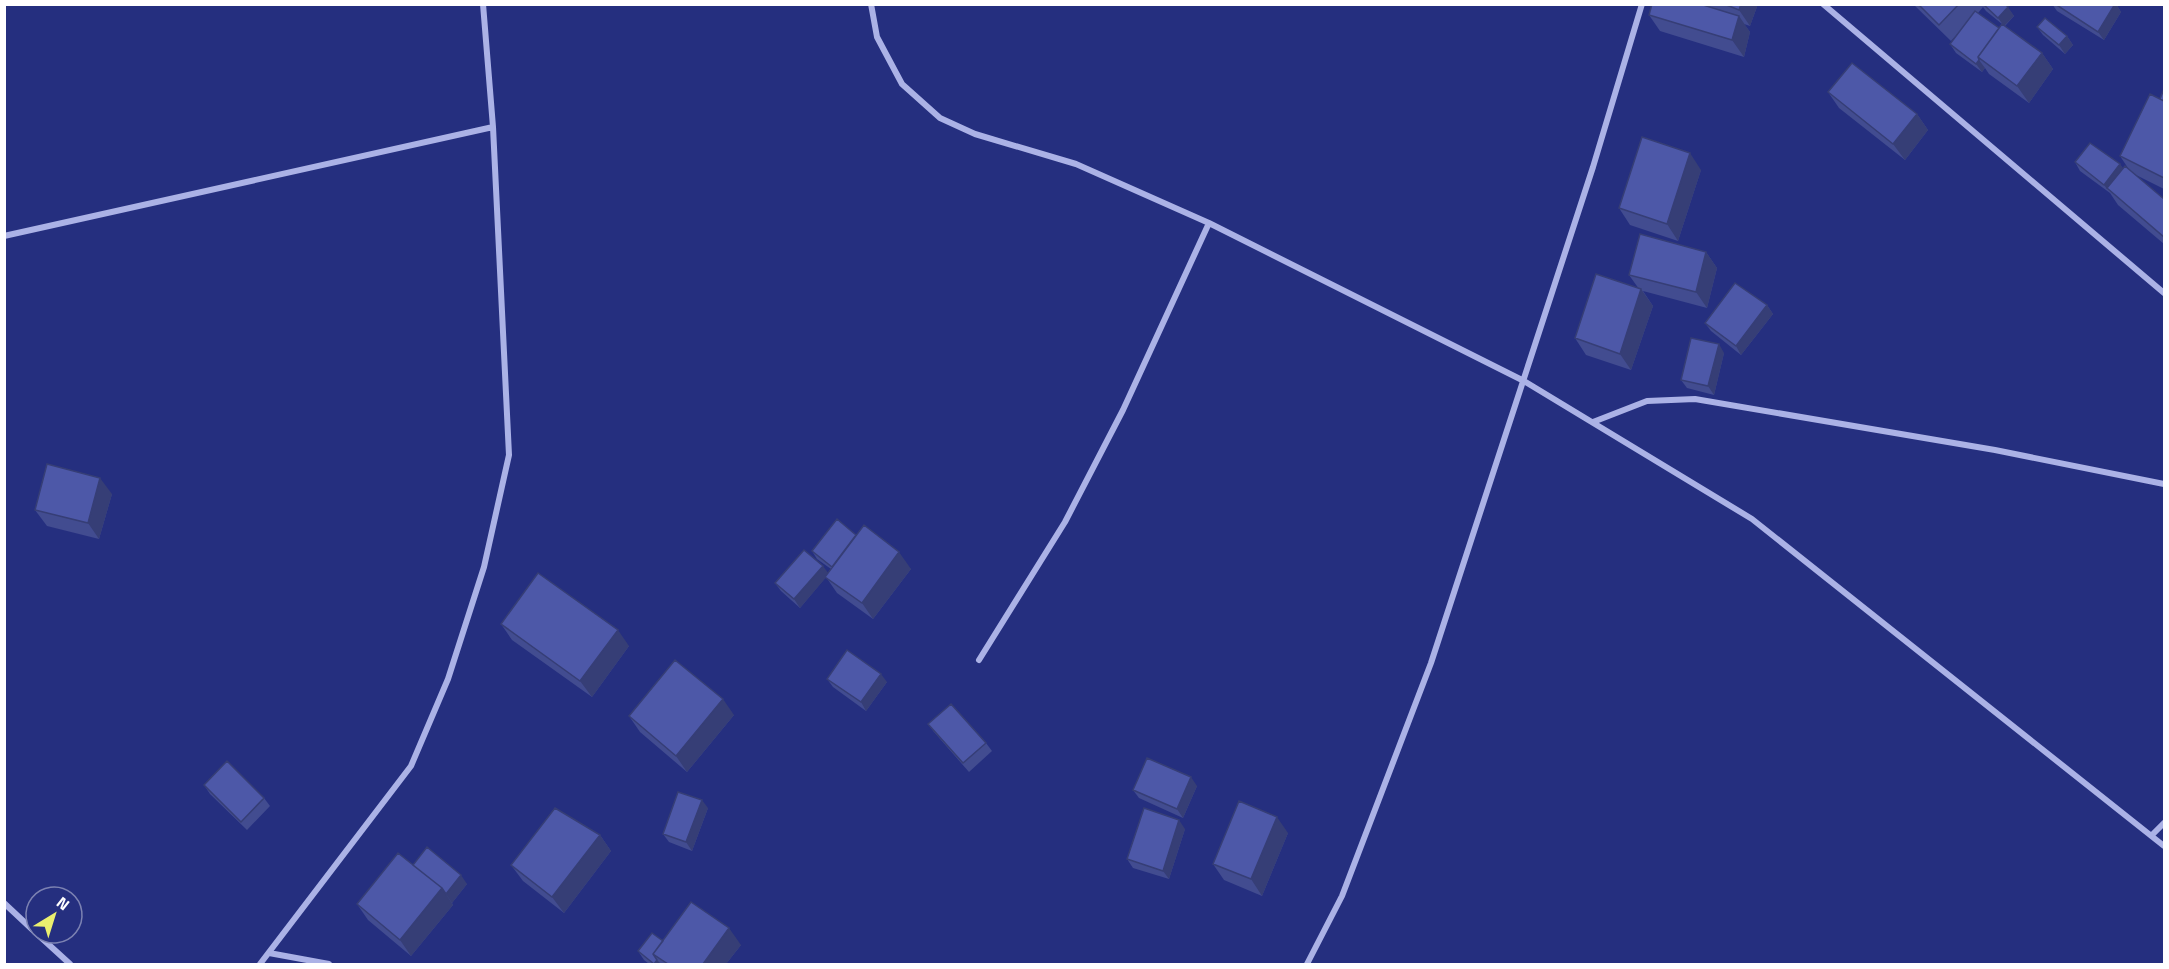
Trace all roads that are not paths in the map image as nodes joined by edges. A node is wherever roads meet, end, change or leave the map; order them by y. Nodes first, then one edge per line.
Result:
1 (483, 4) edge
2 (871, 4) edge
3 (1642, 4) edge
4 (1823, 4) edge
5 (493, 127) junction
6 (1209, 223) junction
7 (4, 236) edge
8 (2164, 293) edge
9 (1524, 381) junction
10 (1593, 422) junction
11 (2164, 484) edge
12 (979, 660) dead end
13 (2164, 823) edge
14 (2152, 835) junction
15 (2164, 846) edge
16 (4, 903) edge
17 (24, 922) edge
18 (49, 945) edge
19 (268, 953) junction
20 (70, 964) edge
21 (260, 964) edge
22 (329, 964) edge
23 (1307, 964) edge

1 - 5 street
2 - 6 street
3 - 9 street
4 - 8 street
5 - 7 street
5 - 19 street
6 - 9 street
6 - 12 street
9 - 10 street
9 - 23 street
10 - 11 street
10 - 14 street
13 - 14 street
14 - 15 street
16 - 17 street
18 - 20 street
19 - 21 street
19 - 22 street

